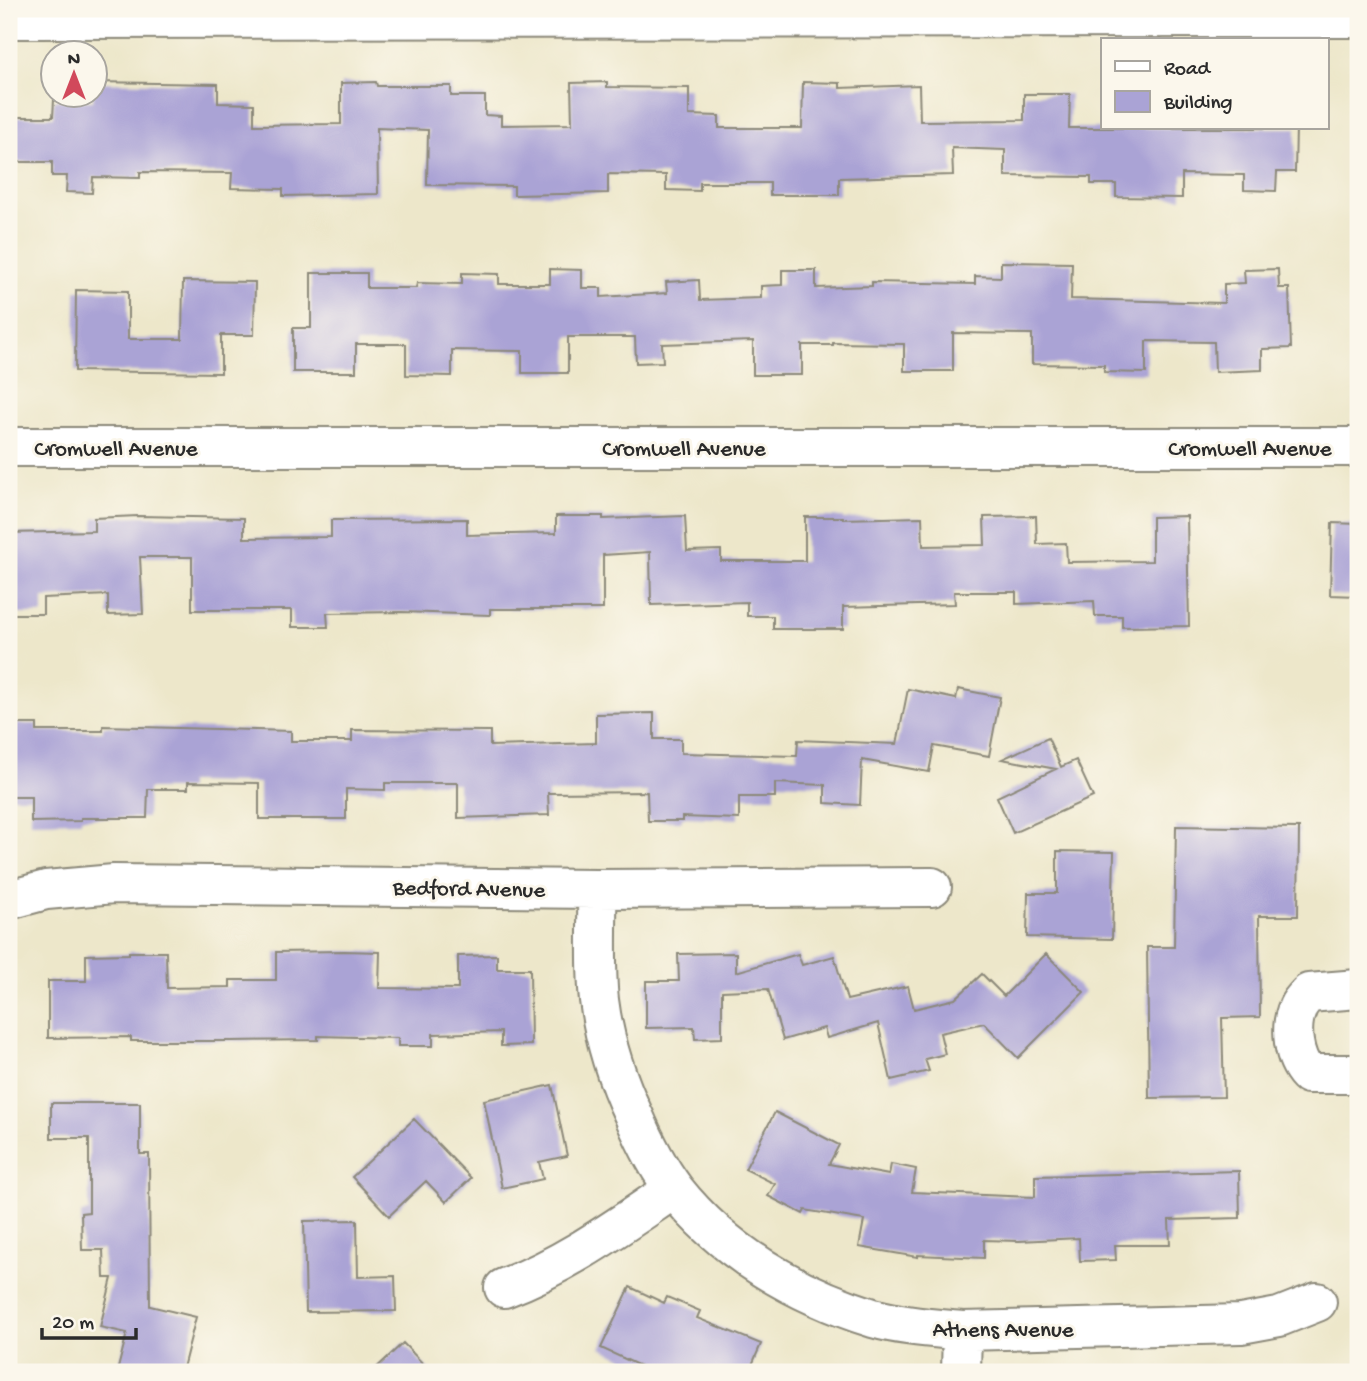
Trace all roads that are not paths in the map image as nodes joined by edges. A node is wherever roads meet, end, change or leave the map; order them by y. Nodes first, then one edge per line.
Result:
1 (1358, 18) edge
2 (9, 19) edge
3 (9, 447) edge
4 (1358, 447) edge
5 (932, 887) dead end
6 (597, 888) junction
7 (9, 900) edge
8 (1358, 989) edge
9 (1358, 1074) edge
10 (674, 1189) junction
11 (504, 1288) dead end
12 (1317, 1302) dead end
13 (962, 1331) junction
14 (961, 1372) edge

1 - 2 street
3 - 4 street, Cromwell Avenue
5 - 6 street, Bedford Avenue
6 - 7 street, Bedford Avenue
6 - 10 street, Athens Avenue
8 - 9 street
10 - 11 street
10 - 13 street, Athens Avenue
12 - 13 street, Athens Avenue
13 - 14 street

